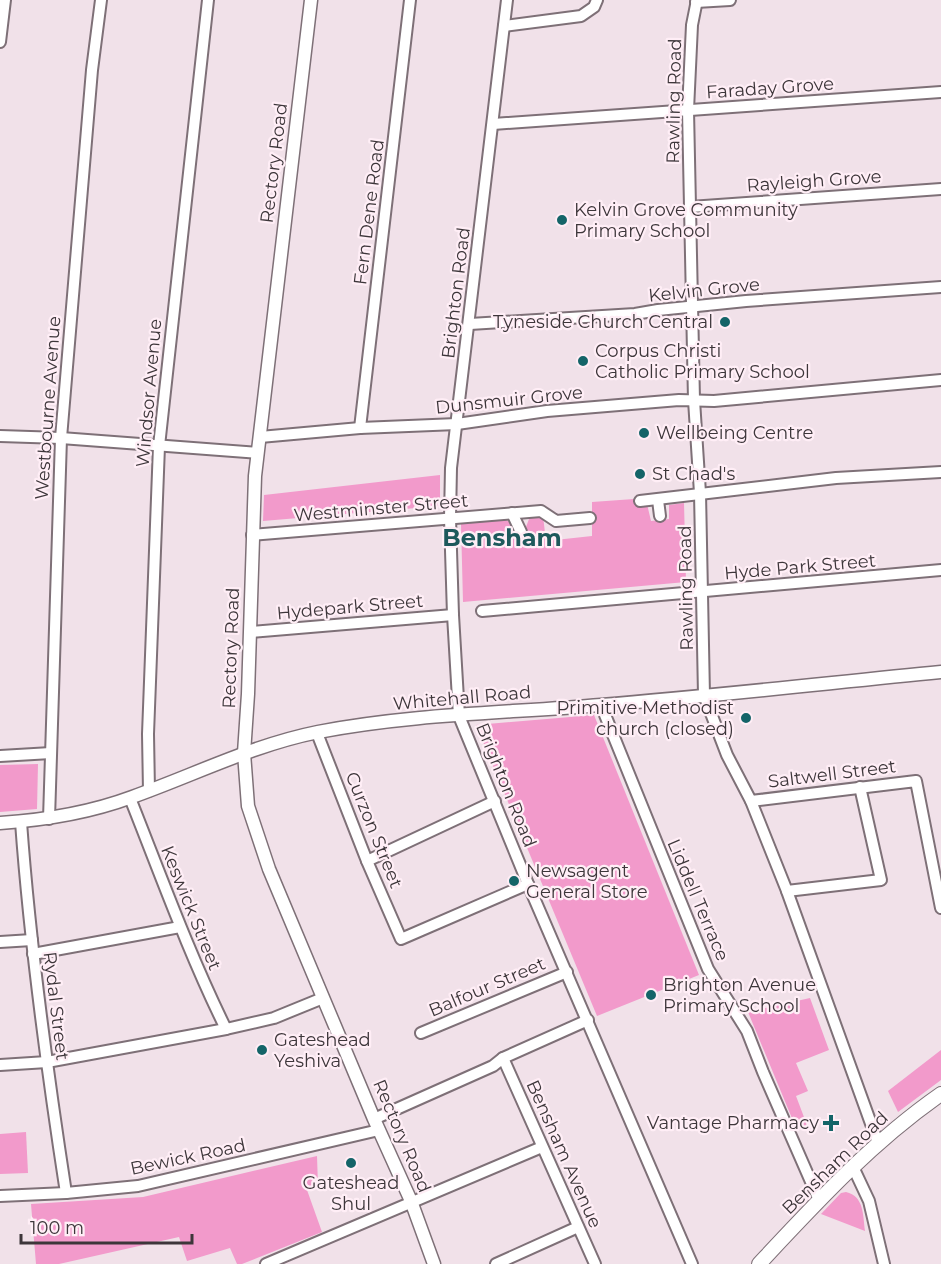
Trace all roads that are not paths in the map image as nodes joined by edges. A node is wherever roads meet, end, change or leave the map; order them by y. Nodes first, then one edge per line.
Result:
1 (5, 0) edge
2 (101, 0) edge
3 (208, 0) edge
4 (311, 0) edge
5 (410, 0) edge
6 (507, 0) edge
7 (597, 0) edge
8 (730, 0) edge
9 (697, 1) edge
10 (504, 26) junction
11 (0, 42) edge
12 (941, 92) edge
13 (688, 110) junction
14 (493, 124) junction
15 (941, 189) edge
16 (690, 207) junction
17 (941, 287) edge
18 (693, 306) junction
19 (470, 324) junction
20 (941, 380) edge
21 (694, 400) junction
22 (457, 424) junction
23 (360, 428) junction
24 (0, 436) edge
25 (260, 437) junction
26 (61, 438) junction
27 (159, 446) junction
28 (258, 453) junction
29 (941, 472) edge
30 (700, 493) junction
31 (658, 500) junction
32 (640, 501) dead end
33 (512, 513) junction
34 (660, 516) dead end
35 (450, 518) junction
36 (590, 518) dead end
37 (521, 532) dead end
38 (252, 535) junction
39 (941, 570) edge
40 (703, 592) junction
41 (482, 611) dead end
42 (453, 615) junction
43 (250, 632) junction
44 (941, 672) edge
45 (704, 695) junction
46 (602, 705) junction
47 (459, 716) junction
48 (317, 733) junction
49 (51, 753) junction
50 (244, 753) junction
51 (0, 756) edge
52 (860, 787) junction
53 (149, 791) junction
54 (130, 798) junction
55 (495, 801) junction
56 (751, 801) junction
57 (49, 819) junction
58 (21, 822) junction
59 (0, 823) edge
60 (367, 861) junction
61 (528, 884) junction
62 (788, 891) junction
63 (941, 908) edge
64 (180, 927) junction
65 (32, 940) junction
66 (0, 942) edge
67 (33, 954) junction
68 (567, 972) junction
69 (323, 998) junction
70 (588, 1020) junction
71 (226, 1029) junction
72 (421, 1033) dead end
73 (503, 1058) junction
74 (46, 1062) junction
75 (0, 1065) edge
76 (941, 1094) edge
77 (377, 1125) junction
78 (878, 1143) junction
79 (542, 1147) junction
80 (853, 1167) junction
81 (66, 1193) junction
82 (0, 1196) edge
83 (819, 1200) junction
84 (411, 1201) junction
85 (578, 1227) junction
86 (266, 1264) edge
87 (434, 1264) edge
88 (496, 1264) edge
89 (595, 1264) edge
90 (692, 1264) edge
91 (759, 1264) edge
92 (884, 1264) edge

1 - 11 street
2 - 26 street, Westbourne Avenue
3 - 27 street, Windsor Avenue
4 - 25 street, Rectory Road
5 - 23 street, Fern Dene Road
6 - 10 street, Brighton Road
7 - 10 street
8 - 9 street
9 - 13 street, Rawling Road
10 - 14 street, Brighton Road
12 - 13 street, Faraday Grove
13 - 14 street, Faraday Grove
13 - 16 street, Rawling Road
14 - 19 street, Brighton Road
15 - 16 street, Rayleigh Grove
16 - 18 street, Rawling Road
17 - 18 street, Kelvin Grove
18 - 19 street, Kelvin Grove
18 - 21 street, Rawling Road
19 - 22 street, Brighton Road
20 - 21 street, Dunsmuir Grove
21 - 22 street, Dunsmuir Grove
21 - 30 street, Rawling Road
22 - 23 street, Dunsmuir Grove
22 - 35 street, Brighton Road
23 - 25 street, Dunsmuir Grove
24 - 26 street
25 - 28 street, Rectory Road
26 - 27 street
26 - 49 street, Westbourne Avenue
27 - 28 street
27 - 53 street, Windsor Avenue
28 - 38 street, Rectory Road
29 - 30 street
30 - 31 street
30 - 40 street, Rawling Road
31 - 32 street
31 - 34 street
33 - 35 street, Westminster Street
33 - 36 street, Westminster Street
33 - 37 street
35 - 38 street, Westminster Street
35 - 42 street, Brighton Road
38 - 43 street, Rectory Road
39 - 40 street, Hyde Park Street
40 - 41 street, Hyde Park Street
40 - 45 street, Rawling Road
42 - 43 street, Hydepark Street
42 - 47 street, Brighton Road
43 - 50 street, Rectory Road
44 - 45 street, Whitehall Road
45 - 46 street, Whitehall Road
45 - 56 street, Rawling Road
46 - 47 street, Whitehall Road
46 - 83 street, Liddell Terrace
47 - 48 street, Whitehall Road
47 - 55 street, Brighton Road
48 - 50 street, Whitehall Road
48 - 60 street, Curzon Street
49 - 51 street
49 - 57 street, Westbourne Avenue
50 - 53 street, Whitehall Road
50 - 69 street, Rectory Road
52 - 56 street, Saltwell Street
52 - 62 street
52 - 63 street, Saltwell Street
53 - 54 street, Whitehall Road
54 - 57 street, Whitehall Road
54 - 64 street, Keswick Street
55 - 60 street
55 - 61 street, Brighton Road
56 - 62 street, Rawling Road
57 - 58 street, Whitehall Road
58 - 59 street, Whitehall Road
58 - 65 street, Rydal Street
60 - 61 street, Curzon Street
61 - 68 street, Brighton Road
62 - 78 street, Rawling Road
64 - 67 street
64 - 71 street, Keswick Street
65 - 66 street
65 - 67 street, Rydal Street
67 - 74 street, Rydal Street
68 - 70 street, Brighton Road
68 - 72 street, Balfour Street
69 - 71 street
69 - 77 street, Rectory Road
70 - 73 street, Bewick Road
70 - 90 street, Brighton Road
71 - 74 street
73 - 77 street, Bewick Road
73 - 79 street, Bensham Avenue
74 - 75 street
74 - 81 street, Rydal Street
76 - 78 main road, Bensham Road
77 - 81 street, Bewick Road
77 - 84 street, Rectory Road
78 - 80 main road, Bensham Road
79 - 84 street
79 - 85 street, Bensham Avenue
80 - 83 main road, Bensham Road
80 - 92 street
81 - 82 street, Bewick Road
83 - 91 main road, Bensham Road
84 - 86 street
84 - 87 street, Rectory Road
85 - 88 street
85 - 89 street, Bensham Avenue

